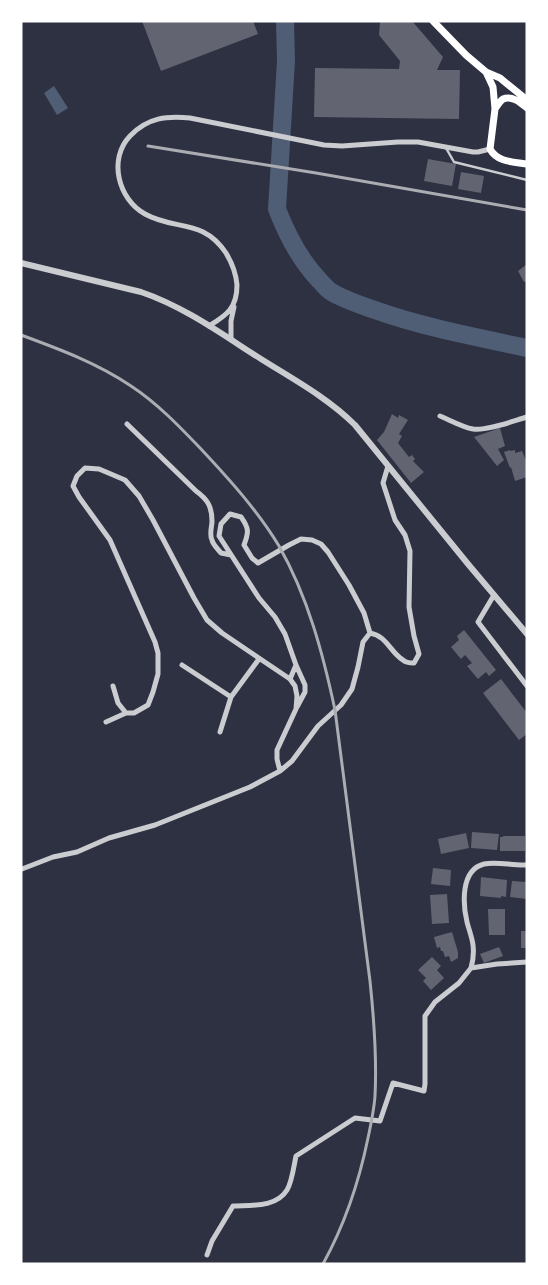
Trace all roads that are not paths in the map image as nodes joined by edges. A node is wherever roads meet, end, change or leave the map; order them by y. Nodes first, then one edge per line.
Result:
1 (433, 21) edge
2 (486, 72) junction
3 (527, 100) edge
4 (527, 108) edge
5 (495, 109) junction
6 (446, 147) junction
7 (490, 148) junction
8 (527, 164) edge
9 (527, 180) edge
10 (21, 263) edge
11 (234, 306) junction
12 (209, 326) junction
13 (231, 340) junction
14 (440, 416) dead end
15 (527, 417) edge
16 (127, 424) dead end
17 (388, 466) junction
18 (231, 555) junction
19 (494, 594) junction
20 (370, 633) junction
21 (527, 634) edge
22 (259, 659) junction
23 (182, 665) dead end
24 (296, 665) junction
25 (290, 679) junction
26 (113, 686) dead end
27 (527, 686) edge
28 (231, 697) junction
29 (296, 710) junction
30 (126, 713) junction
31 (106, 722) dead end
32 (220, 732) dead end
33 (280, 770) junction
34 (527, 865) edge
35 (22, 869) edge
36 (527, 962) edge
37 (471, 968) junction
38 (206, 1255) dead end

1 - 2 main road
2 - 3 main road
2 - 5 main road
4 - 5 main road
5 - 7 main road
6 - 7 street
6 - 9 lane
6 - 11 street
7 - 8 main road
10 - 12 street
11 - 12 street
11 - 13 street
12 - 13 street
13 - 17 street
14 - 15 street
16 - 18 street
17 - 19 street
17 - 20 street
18 - 20 street
18 - 24 street
19 - 21 street
19 - 27 street
20 - 33 street
22 - 25 street
22 - 28 street
22 - 30 street
23 - 28 street
24 - 25 street
24 - 29 street
25 - 29 street
26 - 30 street
28 - 32 street
29 - 33 street
30 - 31 street
33 - 35 street
34 - 37 street
36 - 37 street
37 - 38 street

